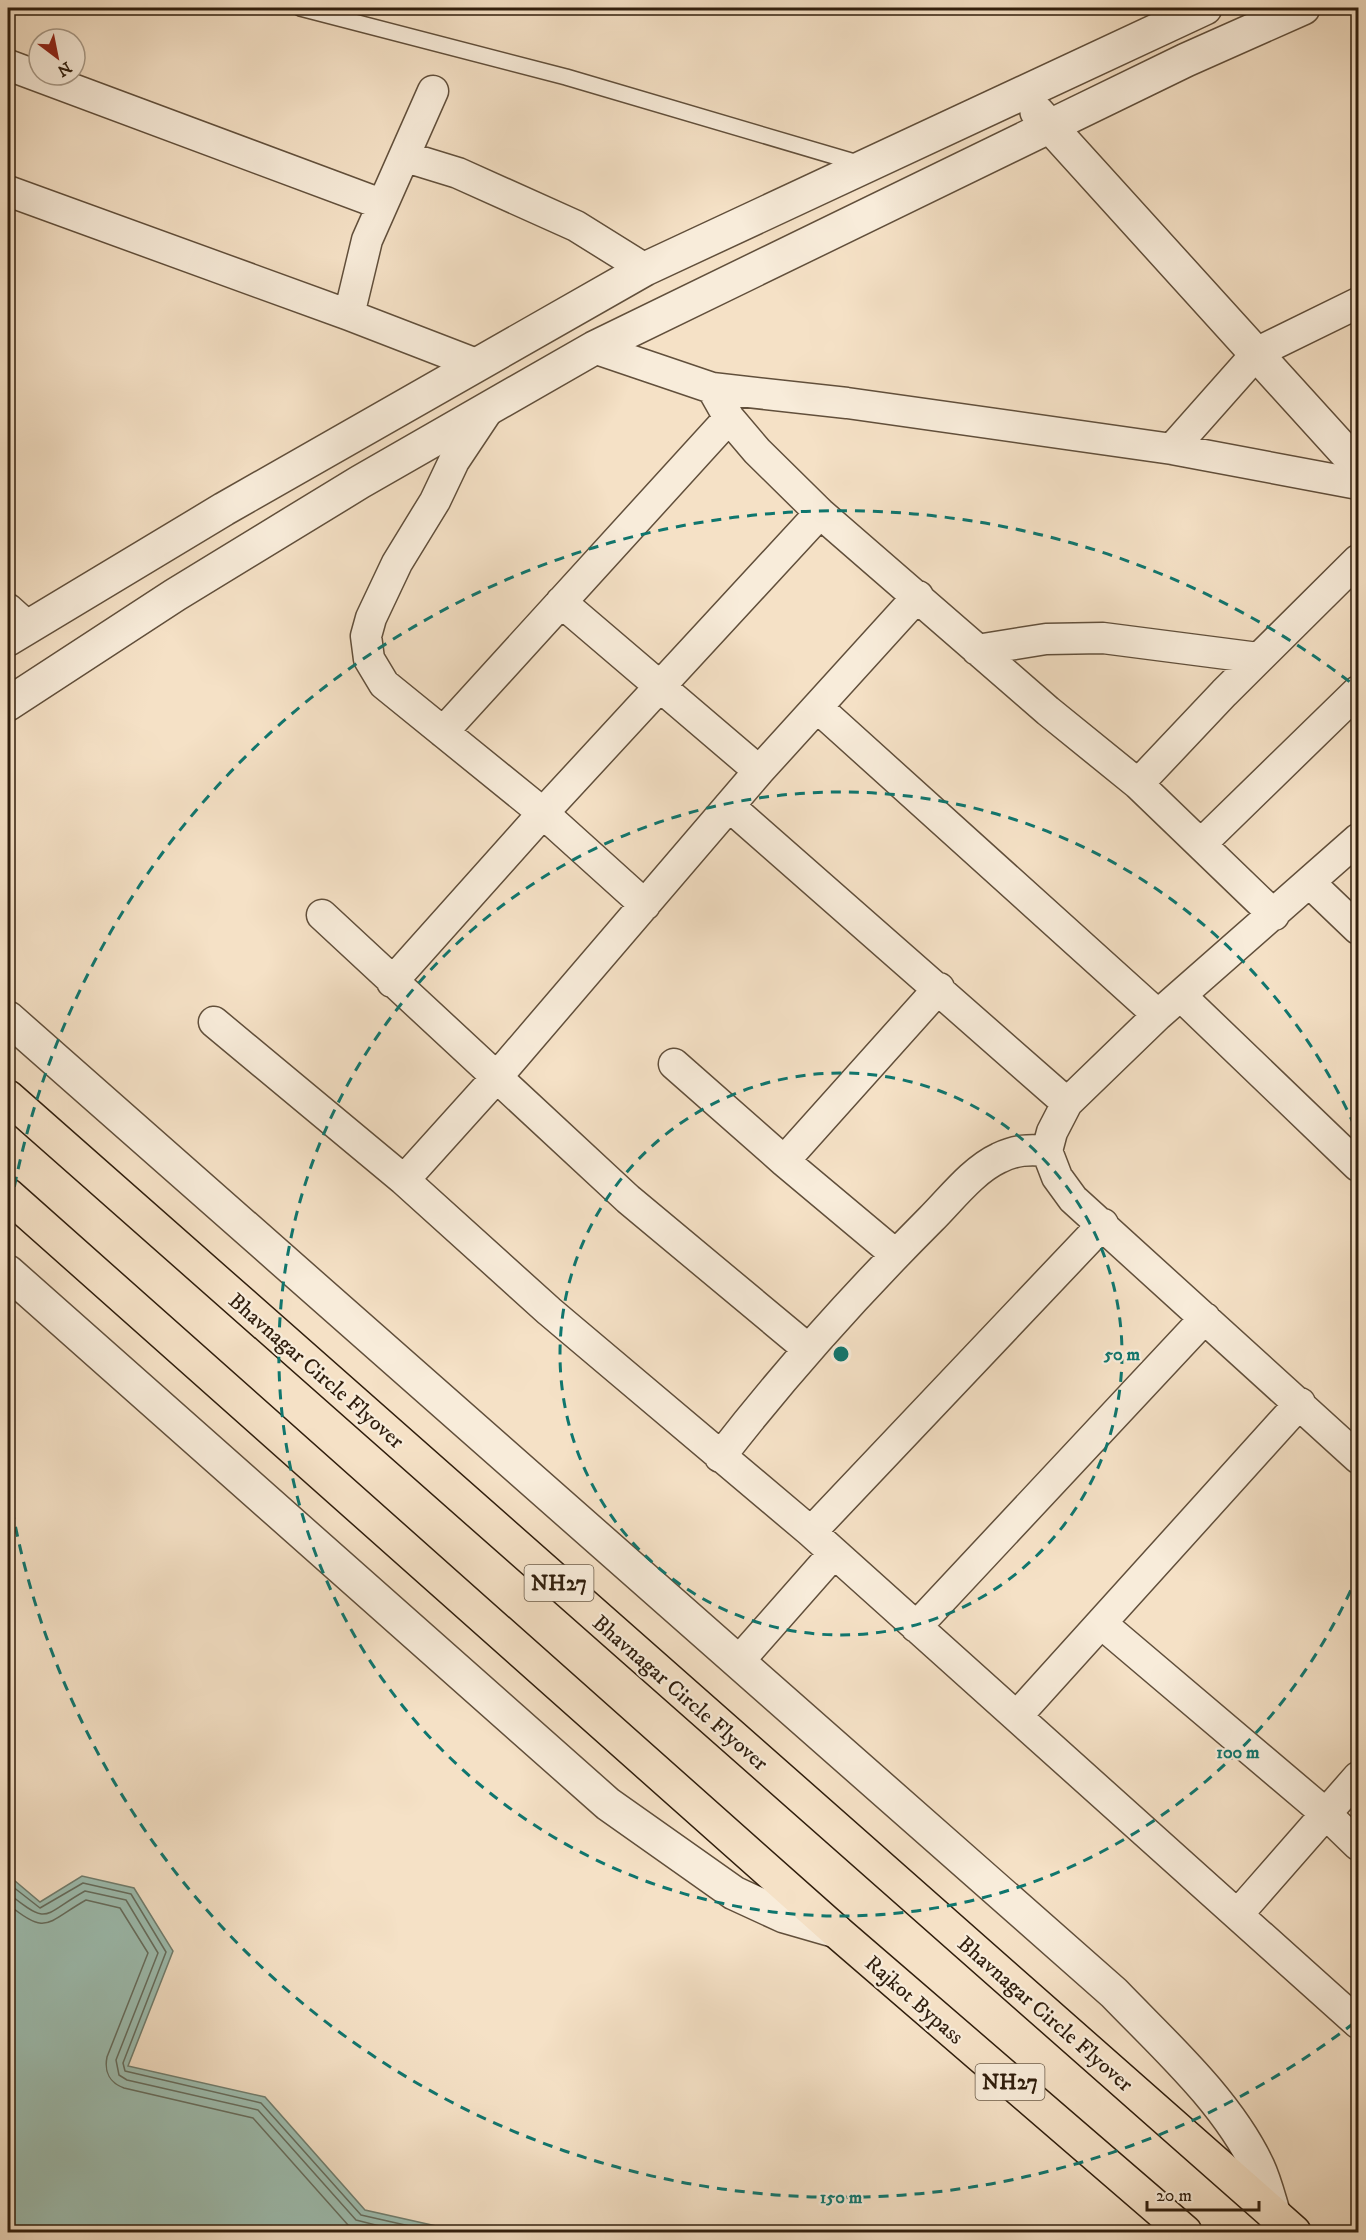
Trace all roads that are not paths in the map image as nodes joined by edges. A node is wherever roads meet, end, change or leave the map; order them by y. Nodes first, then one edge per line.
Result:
1 (300, 8) edge
2 (1205, 8) edge
3 (1303, 8) edge
4 (8, 65) edge
5 (433, 91) dead end
6 (1019, 93) junction
7 (1051, 127) junction
8 (406, 156) junction
9 (864, 165) junction
10 (8, 191) edge
11 (381, 204) junction
12 (645, 269) junction
13 (1359, 303) edge
14 (349, 315) junction
15 (594, 348) junction
16 (1258, 352) junction
17 (476, 364) junction
18 (712, 388) junction
19 (490, 407) junction
20 (729, 418) junction
21 (1172, 450) junction
22 (1359, 466) edge
23 (1359, 484) edge
24 (819, 513) junction
25 (1359, 560) edge
26 (918, 596) junction
27 (561, 602) junction
28 (14, 625) edge
29 (977, 651) junction
30 (1258, 658) junction
31 (660, 686) junction
32 (1359, 691) edge
33 (8, 704) edge
34 (818, 708) junction
35 (443, 732) junction
36 (759, 771) junction
37 (1138, 784) junction
38 (729, 806) junction
39 (543, 813) junction
40 (1359, 840) edge
41 (1201, 844) junction
42 (1310, 883) junction
43 (645, 905) junction
44 (322, 915) dead end
45 (1275, 915) junction
46 (1359, 929) edge
47 (392, 982) junction
48 (939, 988) junction
49 (1181, 996) junction
50 (1158, 1015) junction
51 (8, 1018) edge
52 (214, 1022) dead end
53 (674, 1064) dead end
54 (496, 1078) junction
55 (8, 1097) edge
56 (1067, 1103) junction
57 (1047, 1151) junction
58 (784, 1161) junction
59 (1359, 1166) edge
60 (404, 1180) junction
61 (8, 1195) edge
62 (1103, 1224) junction
63 (895, 1254) junction
64 (8, 1272) edge
65 (1205, 1318) junction
66 (808, 1349) junction
67 (1300, 1403) junction
68 (720, 1457) junction
69 (1359, 1458) edge
70 (811, 1532) junction
71 (834, 1553) junction
72 (1102, 1624) junction
73 (916, 1628) junction
74 (738, 1662) junction
75 (1017, 1716) junction
76 (1359, 1777) edge
77 (1325, 1813) junction
78 (1359, 1845) edge
79 (1238, 1914) junction
80 (836, 1931) junction
81 (1359, 2024) edge
82 (1284, 2224) edge
83 (1185, 2232) edge

1 - 9 lane
2 - 6 street
3 - 7 street
4 - 11 street
5 - 8 street
6 - 7 street
6 - 9 street
7 - 15 street
7 - 16 street
8 - 11 street
8 - 12 street
9 - 12 street
10 - 14 street
11 - 14 street
12 - 17 street
13 - 16 street
14 - 17 street
15 - 18 street
15 - 19 street
16 - 21 street
16 - 22 street
17 - 28 street
18 - 20 street
18 - 21 street
19 - 33 street
19 - 35 street
20 - 24 street
20 - 27 street
21 - 23 street
24 - 26 street
24 - 31 street
25 - 30 street
26 - 29 street
26 - 34 street
27 - 31 street
27 - 35 street
29 - 30 street
29 - 37 street
30 - 37 street
31 - 36 street
31 - 39 street
32 - 41 street
34 - 36 street
34 - 50 street
35 - 39 street
36 - 38 street
37 - 41 street
38 - 43 street
38 - 48 street
39 - 43 street
39 - 47 street
40 - 42 street
41 - 45 street
42 - 45 street
42 - 46 street
43 - 54 street
44 - 47 street
45 - 49 street
47 - 54 street
48 - 56 street
48 - 58 street
49 - 50 street
49 - 59 street
50 - 56 street
51 - 74 street
52 - 60 street
53 - 58 street
54 - 60 street
54 - 66 street
55 - 82 highway, Bhavnagar Circle Flyover / NH27
56 - 57 street
57 - 62 street
57 - 63 street
58 - 63 street
60 - 68 street
61 - 80 highway, NH27
62 - 65 street
62 - 70 street
63 - 66 street
64 - 80 street
65 - 67 street
65 - 73 street
66 - 68 street
67 - 69 street
67 - 72 street
68 - 70 street
70 - 71 street
71 - 73 street
71 - 74 street
72 - 75 street
72 - 77 street
73 - 75 street
74 - 82 street
75 - 79 street
76 - 77 street
77 - 78 street
77 - 79 street
79 - 81 street
80 - 83 highway, Rajkot Bypass / NH27

